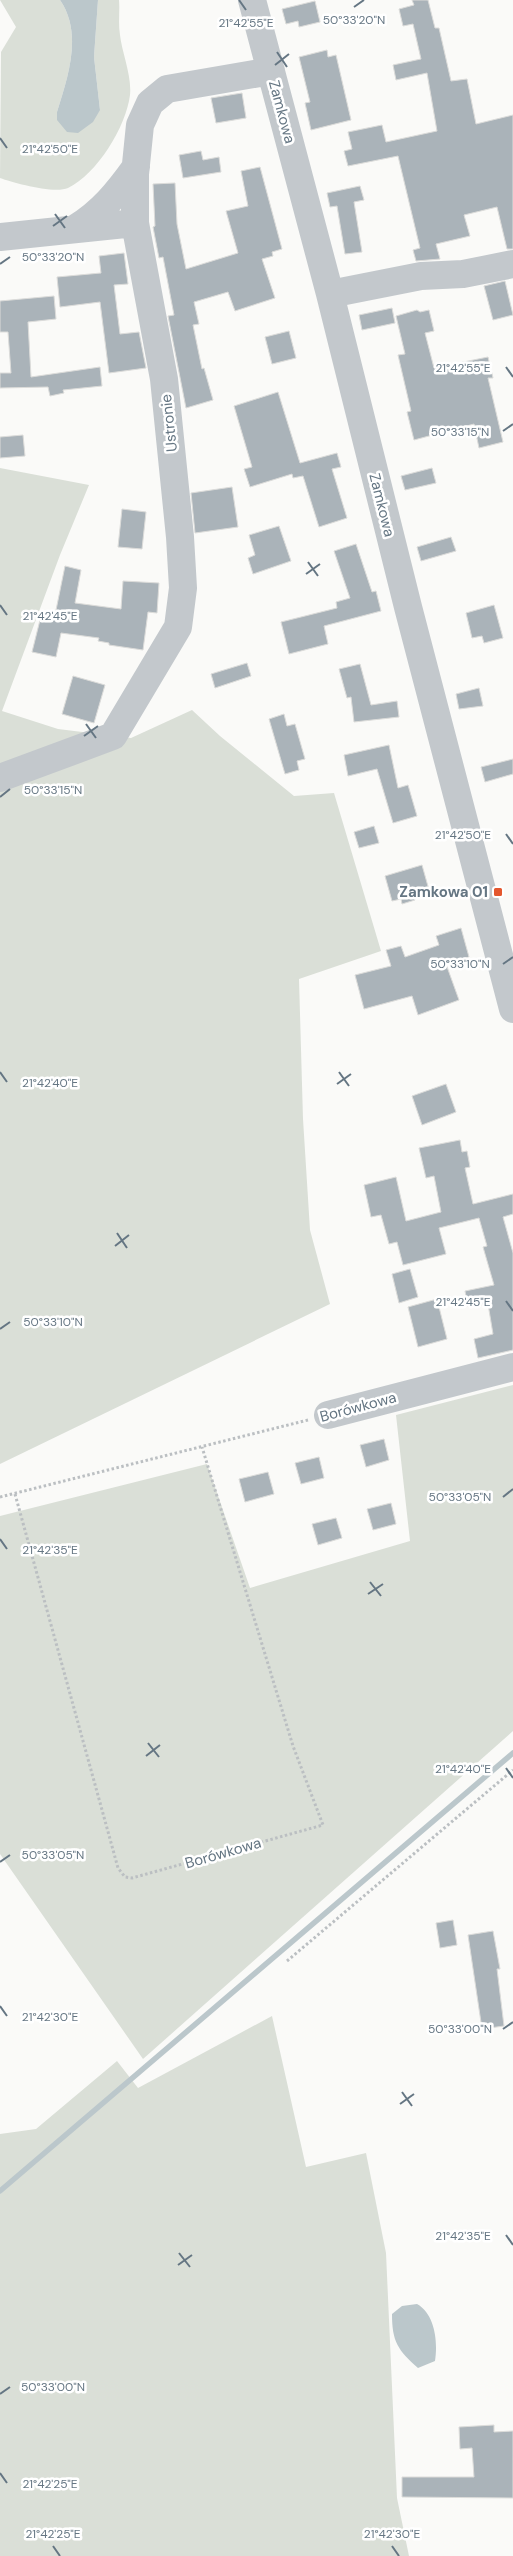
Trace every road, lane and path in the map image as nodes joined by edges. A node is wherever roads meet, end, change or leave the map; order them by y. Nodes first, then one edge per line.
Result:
1 (252, 0) edge
2 (271, 71) junction
3 (136, 168) junction
4 (135, 223) junction
5 (74, 228) junction
6 (0, 237) edge
7 (513, 264) edge
8 (330, 294) junction
9 (0, 778) edge
10 (513, 1009) edge
11 (513, 1367) edge
12 (328, 1415) joint
13 (202, 1447) junction
14 (15, 1494) junction
15 (0, 1497) edge
16 (513, 1770) edge
17 (287, 1961) dead end

1 - 2 street, Zamkowa
2 - 3 street, Ustronie
2 - 8 street, Zamkowa
3 - 4 street, Ustronie
3 - 5 street
4 - 5 street
4 - 9 street, Ustronie
5 - 6 street
7 - 8 street
8 - 10 street, Zamkowa
11 - 12 street, Borówkowa
12 - 13 path, Borówkowa
13 - 14 path, Borówkowa
13 - 14 path, Borówkowa
14 - 15 path, Borówkowa
16 - 17 path

